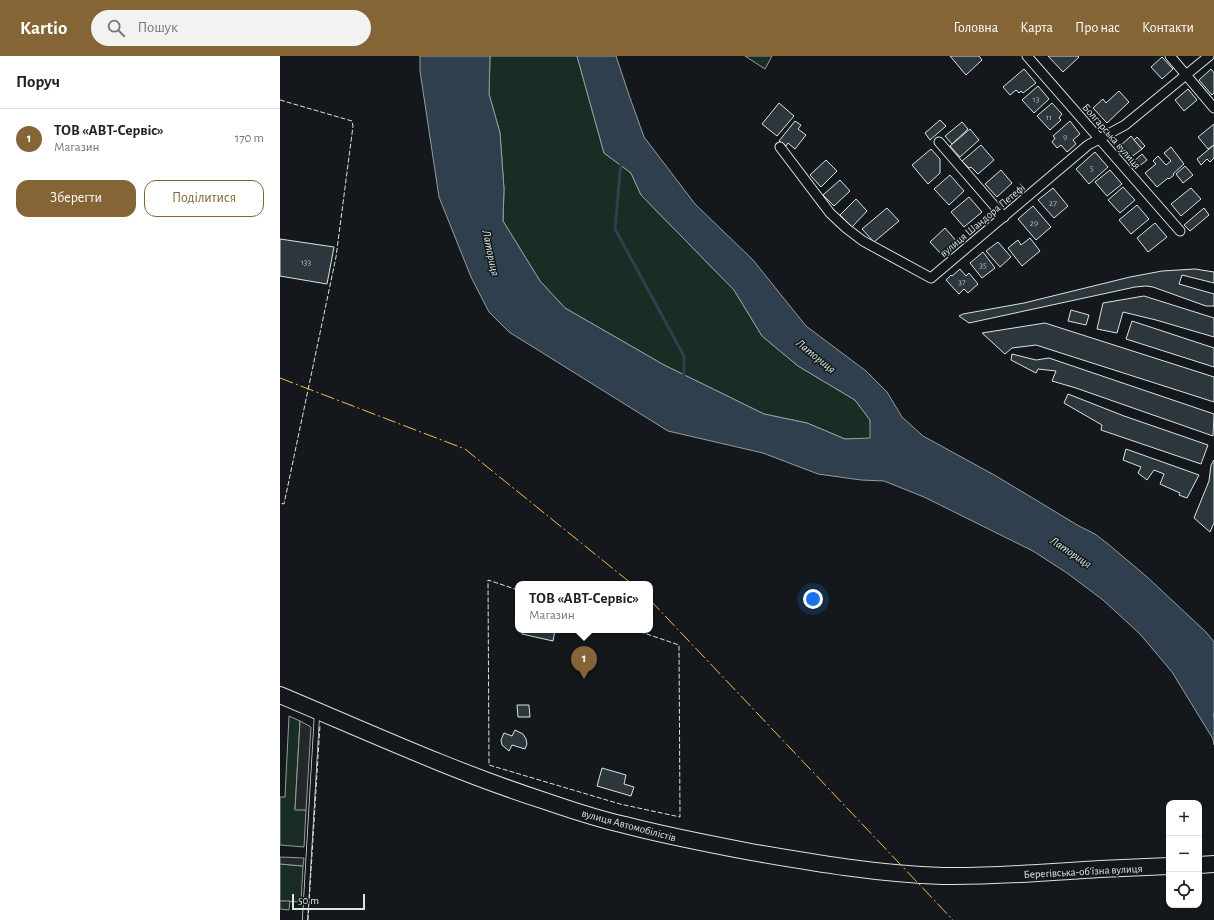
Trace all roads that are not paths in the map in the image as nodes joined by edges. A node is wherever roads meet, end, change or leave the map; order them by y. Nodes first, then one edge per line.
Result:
1 (1027, 56) edge
2 (1170, 56) edge
3 (1209, 56) edge
4 (1186, 75) junction
5 (1214, 108) edge
6 (1099, 139) junction
7 (939, 142) dead end
8 (780, 147) dead end
9 (1004, 217) junction
10 (1180, 231) dead end
11 (280, 695) edge
12 (317, 710) junction
13 (1214, 864) edge
14 (1202, 865) edge
15 (1166, 866) edge
16 (996, 875) joint
17 (305, 920) edge

1 - 6 street, Болгарська вулиця
2 - 4 street
3 - 4 street, вулиця Шандора Петефі
4 - 5 street
4 - 6 street, вулиця Шандора Петефі
6 - 9 street, вулиця Шандора Петефі
6 - 10 street, Болгарська вулиця
7 - 9 street
8 - 9 street, вулиця Шандора Петефі
11 - 12 highway, вулиця Автомобілістів
12 - 16 highway, вулиця Автомобілістів
12 - 17 lane
13 - 14 highway
15 - 16 highway, Берегівська-обʼїзна вулиця

